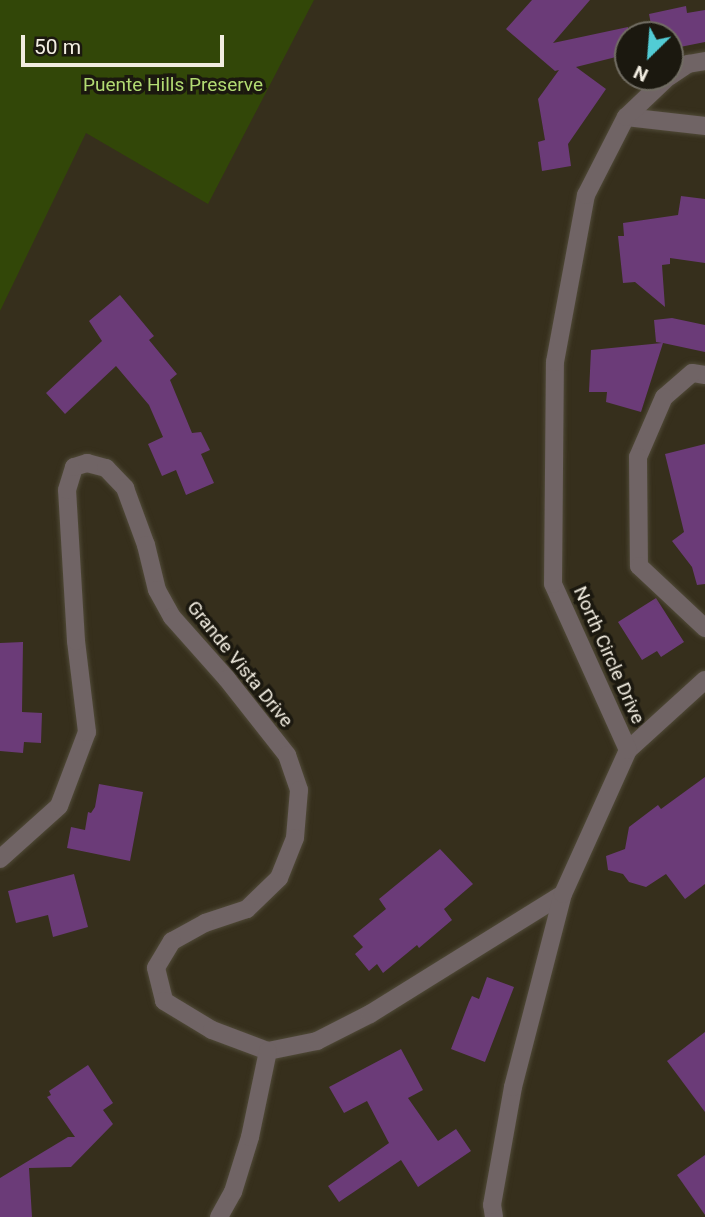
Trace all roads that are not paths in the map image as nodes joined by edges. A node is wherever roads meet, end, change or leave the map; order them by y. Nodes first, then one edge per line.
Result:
1 (705, 61) edge
2 (684, 67) edge
3 (653, 91) edge
4 (626, 117) junction
5 (705, 126) edge
6 (705, 375) edge
7 (705, 628) edge
8 (705, 680) edge
9 (628, 750) junction
10 (0, 859) edge
11 (563, 894) junction
12 (268, 1051) junction
13 (219, 1217) edge
14 (494, 1217) edge

1 - 2 street, North Circle Drive
3 - 4 street, North Circle Drive
4 - 5 street
4 - 9 street, North Circle Drive
6 - 7 street
8 - 9 street
9 - 11 street, North Circle Drive
10 - 12 street, Grande Vista Drive
11 - 12 street
11 - 14 street, North Circle Drive
12 - 13 street

